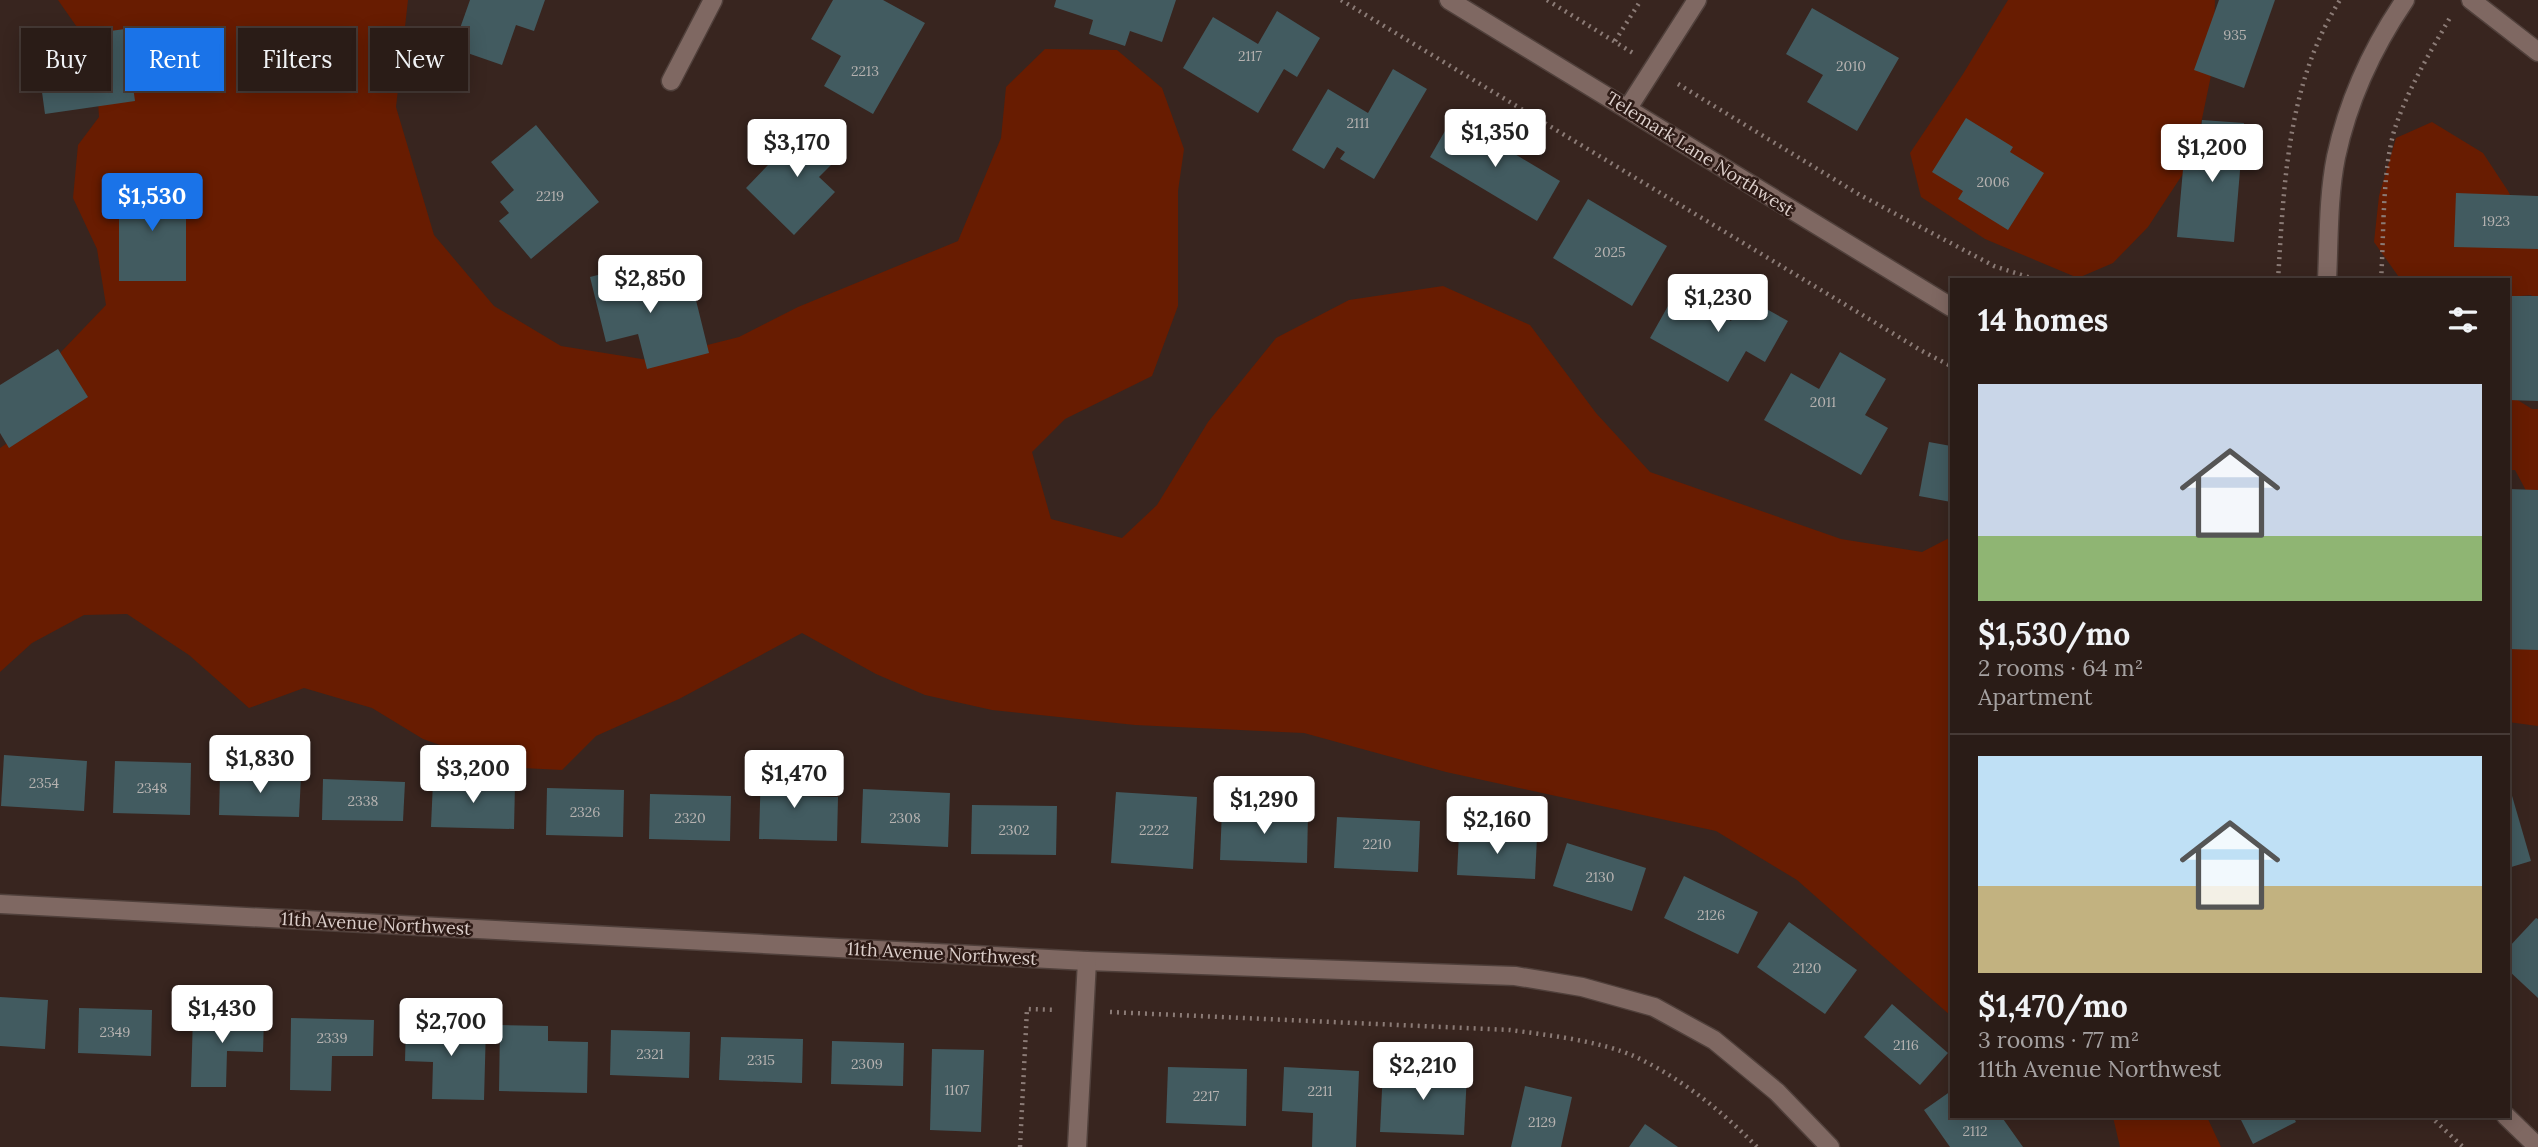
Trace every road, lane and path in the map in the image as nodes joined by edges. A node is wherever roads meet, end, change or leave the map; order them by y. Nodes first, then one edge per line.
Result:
1 (713, 0) edge
2 (1341, 0) edge
3 (1449, 0) edge
4 (1547, 0) edge
5 (1641, 0) edge
6 (1698, 0) edge
7 (2340, 0) edge
8 (2405, 0) edge
9 (2471, 0) edge
10 (2453, 12) dead end
11 (2538, 52) edge
12 (671, 81) dead end
13 (1686, 89) dead end
14 (1628, 108) junction
15 (2031, 278) edge
16 (2278, 278) edge
17 (2327, 278) edge
18 (2381, 278) edge
19 (1950, 306) edge
20 (1950, 365) edge
21 (0, 904) edge
22 (1087, 961) junction
23 (1027, 1009) dead end
24 (1129, 1013) dead end
25 (2432, 1118) edge
26 (2508, 1118) edge
27 (1020, 1147) edge
28 (1077, 1147) edge
29 (1757, 1147) edge
30 (1830, 1147) edge
31 (2463, 1147) edge
32 (2538, 1147) edge

1 - 12 street
2 - 20 path
3 - 14 street, Telemark Lane Northwest
4 - 5 path
6 - 14 street
7 - 16 path
8 - 17 street
9 - 11 street
10 - 18 path
13 - 15 path
14 - 19 street, Telemark Lane Northwest
21 - 22 street, 11th Avenue Northwest
22 - 28 street
22 - 30 street, 11th Avenue Northwest
23 - 27 path
24 - 29 path
25 - 31 path
26 - 32 street

